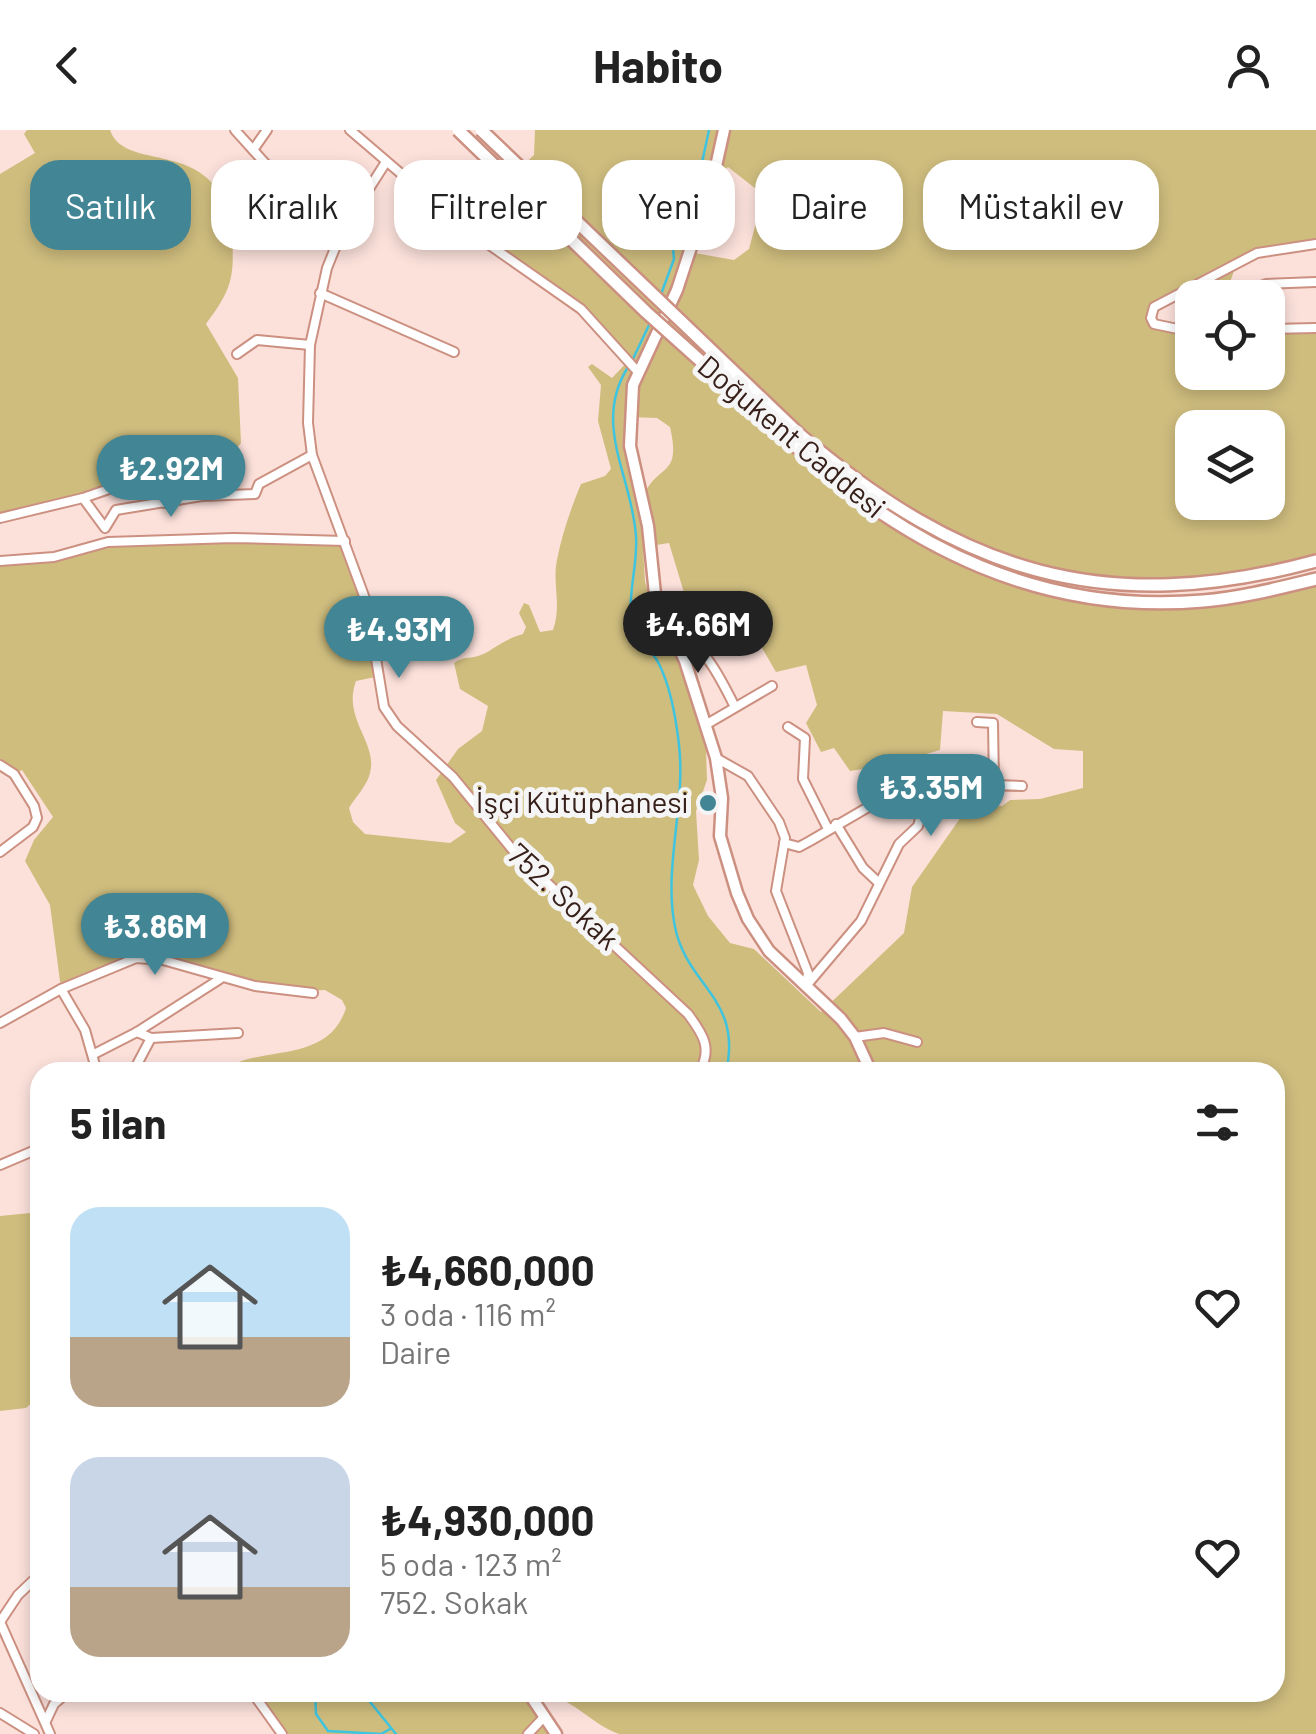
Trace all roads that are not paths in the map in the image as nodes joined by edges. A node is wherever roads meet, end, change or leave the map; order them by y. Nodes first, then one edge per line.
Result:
1 (235, 130) edge
2 (266, 130) edge
3 (350, 130) edge
4 (458, 130) edge
5 (481, 130) edge
6 (724, 130) edge
7 (253, 150) junction
8 (262, 160) edge
9 (386, 162) junction
10 (374, 181) edge
11 (1316, 244) edge
12 (333, 250) edge
13 (1206, 280) edge
14 (1316, 282) edge
15 (1285, 283) edge
16 (320, 293) junction
17 (1175, 296) edge
18 (1175, 328) edge
19 (1316, 328) edge
20 (1285, 329) edge
21 (310, 344) junction
22 (454, 352) dead end
23 (237, 354) dead end
24 (638, 372) junction
25 (796, 438) junction
26 (312, 455) junction
27 (82, 498) junction
28 (165, 503) junction
29 (0, 518) edge
30 (105, 528) junction
31 (108, 542) junction
32 (345, 542) junction
33 (0, 561) edge
34 (1316, 561) edge
35 (1316, 579) edge
36 (674, 632) junction
37 (772, 686) dead end
38 (734, 705) junction
39 (977, 722) dead end
40 (707, 724) junction
41 (788, 726) dead end
42 (716, 758) junction
43 (0, 765) edge
44 (994, 785) junction
45 (1022, 786) dead end
46 (909, 787) junction
47 (832, 826) junction
48 (784, 844) junction
49 (0, 852) edge
50 (879, 883) junction
51 (220, 978) junction
52 (806, 986) junction
53 (61, 989) junction
54 (313, 992) dead end
55 (1, 1020) edge
56 (137, 1032) junction
57 (238, 1034) dead end
58 (855, 1037) junction
59 (152, 1038) junction
60 (917, 1042) dead end
61 (94, 1054) junction
62 (95, 1062) edge
63 (139, 1062) edge
64 (704, 1062) edge
65 (867, 1062) edge
66 (30, 1152) edge
67 (0, 1164) edge
68 (30, 1584) edge
69 (0, 1622) edge
70 (30, 1687) edge
71 (37, 1702) edge
72 (56, 1702) edge
73 (259, 1702) edge
74 (535, 1702) edge
75 (0, 1713) edge
76 (545, 1716) junction
77 (46, 1721) junction
78 (34, 1734) edge
79 (50, 1734) edge
80 (282, 1734) edge
81 (528, 1734) edge
82 (556, 1734) edge

1 - 7 street
2 - 7 street
3 - 9 street
4 - 25 main road, Doğukent Caddesi, bridge
5 - 25 main road, Doğukent Caddesi, bridge
6 - 24 street
7 - 8 street
9 - 10 street, 752. Sokak
9 - 24 street
11 - 13 street
12 - 16 street, 752. Sokak
14 - 15 street
16 - 21 street, 752. Sokak
16 - 22 street
17 - 18 street
19 - 20 street
21 - 23 street
21 - 26 street, 752. Sokak
24 - 36 street
25 - 34 main road, Doğukent Caddesi
25 - 35 main road, Doğukent Caddesi
26 - 28 street
26 - 32 street, 752. Sokak
27 - 28 street
27 - 29 street
27 - 30 street
28 - 30 street
30 - 31 street
31 - 32 street
31 - 33 street
32 - 64 street, 752. Sokak
36 - 38 street
36 - 40 street
37 - 38 street
38 - 40 street
39 - 44 street
40 - 42 street
41 - 47 street
42 - 48 street
42 - 52 street
43 - 49 street
44 - 45 street
44 - 46 street
46 - 47 street
46 - 50 street
47 - 48 street
47 - 50 street
48 - 52 street
50 - 52 street
51 - 53 street
51 - 54 street
51 - 56 street
52 - 58 street
53 - 55 street
53 - 61 street
56 - 59 street
56 - 61 street
57 - 59 street
58 - 60 street
58 - 65 street
59 - 63 street
61 - 62 street
66 - 67 street
68 - 69 street
69 - 70 street
71 - 77 street
72 - 77 street
73 - 80 street
74 - 76 street
75 - 78 street
76 - 81 street
76 - 82 street
77 - 79 street

